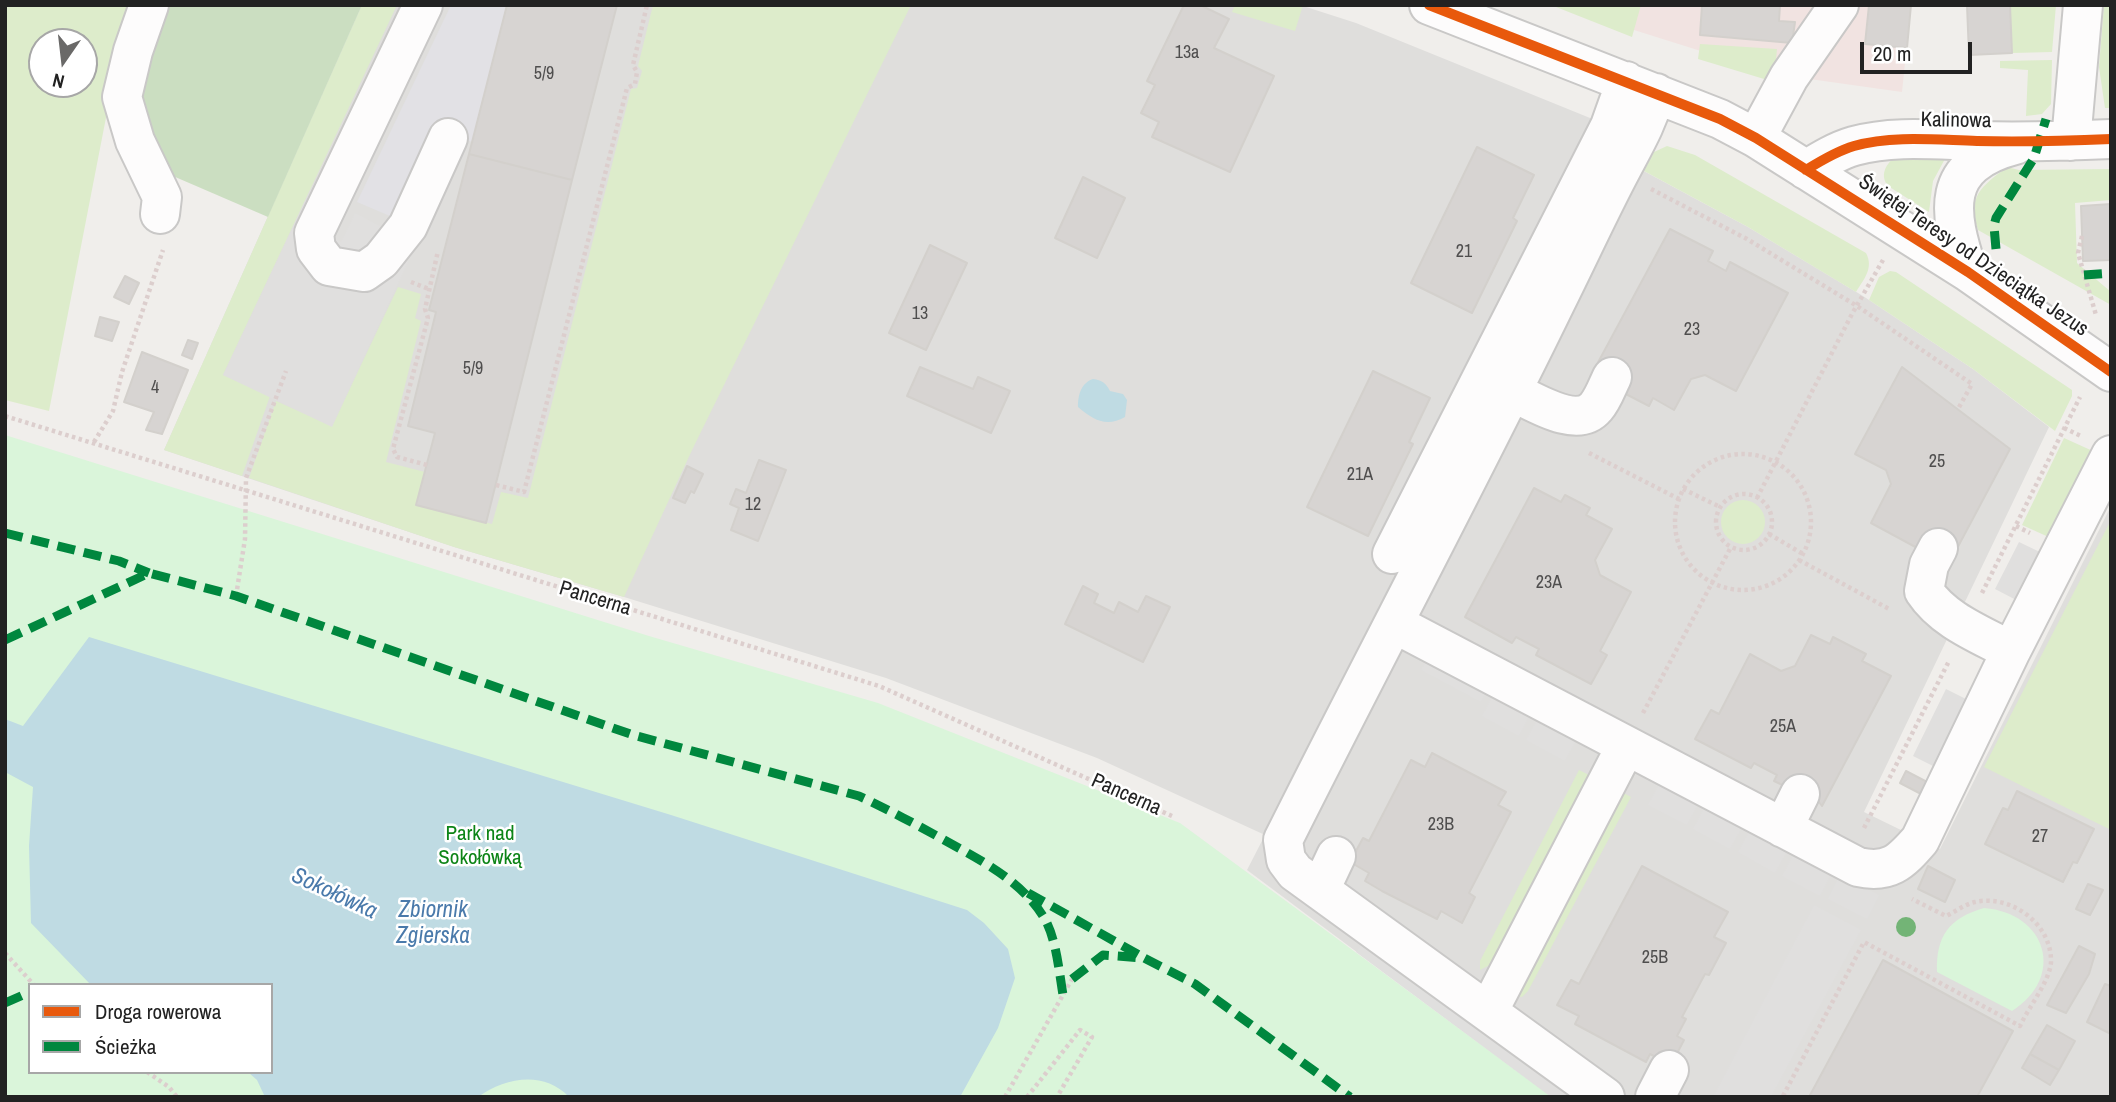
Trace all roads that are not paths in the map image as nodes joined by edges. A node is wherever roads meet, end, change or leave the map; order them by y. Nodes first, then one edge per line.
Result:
1 (149, 5) edge
2 (423, 5) edge
3 (1429, 5) edge
4 (1839, 5) edge
5 (2083, 5) edge
6 (1641, 87) junction
7 (448, 138) dead end
8 (1756, 138) junction
9 (2111, 139) edge
10 (2071, 141) junction
11 (2029, 142) junction
12 (1806, 170) junction
13 (160, 214) road end
14 (1968, 272) junction
15 (1612, 377) dead end
16 (2097, 381) edge
17 (1513, 392) junction
18 (2111, 455) edge
19 (1938, 548) dead end
20 (1392, 554) dead end
21 (1395, 624) junction
22 (2011, 651) junction
23 (1626, 746) junction
24 (1800, 794) dead end
25 (1783, 828) junction
26 (1488, 1012) junction
27 (1605, 1097) edge

1 - 13 street
2 - 7 street
3 - 6 street, Świętej Teresy od Dzieciątka Jezus
4 - 8 street
5 - 10 street
6 - 8 street, Świętej Teresy od Dzieciątka Jezus
6 - 17 street
6 - 20 street
8 - 12 street, Świętej Teresy od Dzieciątka Jezus
9 - 10 street, Kalinowa
10 - 11 street, Kalinowa
11 - 12 street, Kalinowa
11 - 14 street, Kalinowa
12 - 14 street, Świętej Teresy od Dzieciątka Jezus
14 - 16 street, Świętej Teresy od Dzieciątka Jezus
15 - 17 street
17 - 21 street
18 - 22 street
19 - 22 street
21 - 23 street
21 - 26 street
22 - 25 street
23 - 25 street
23 - 26 street
24 - 25 street
26 - 27 street

